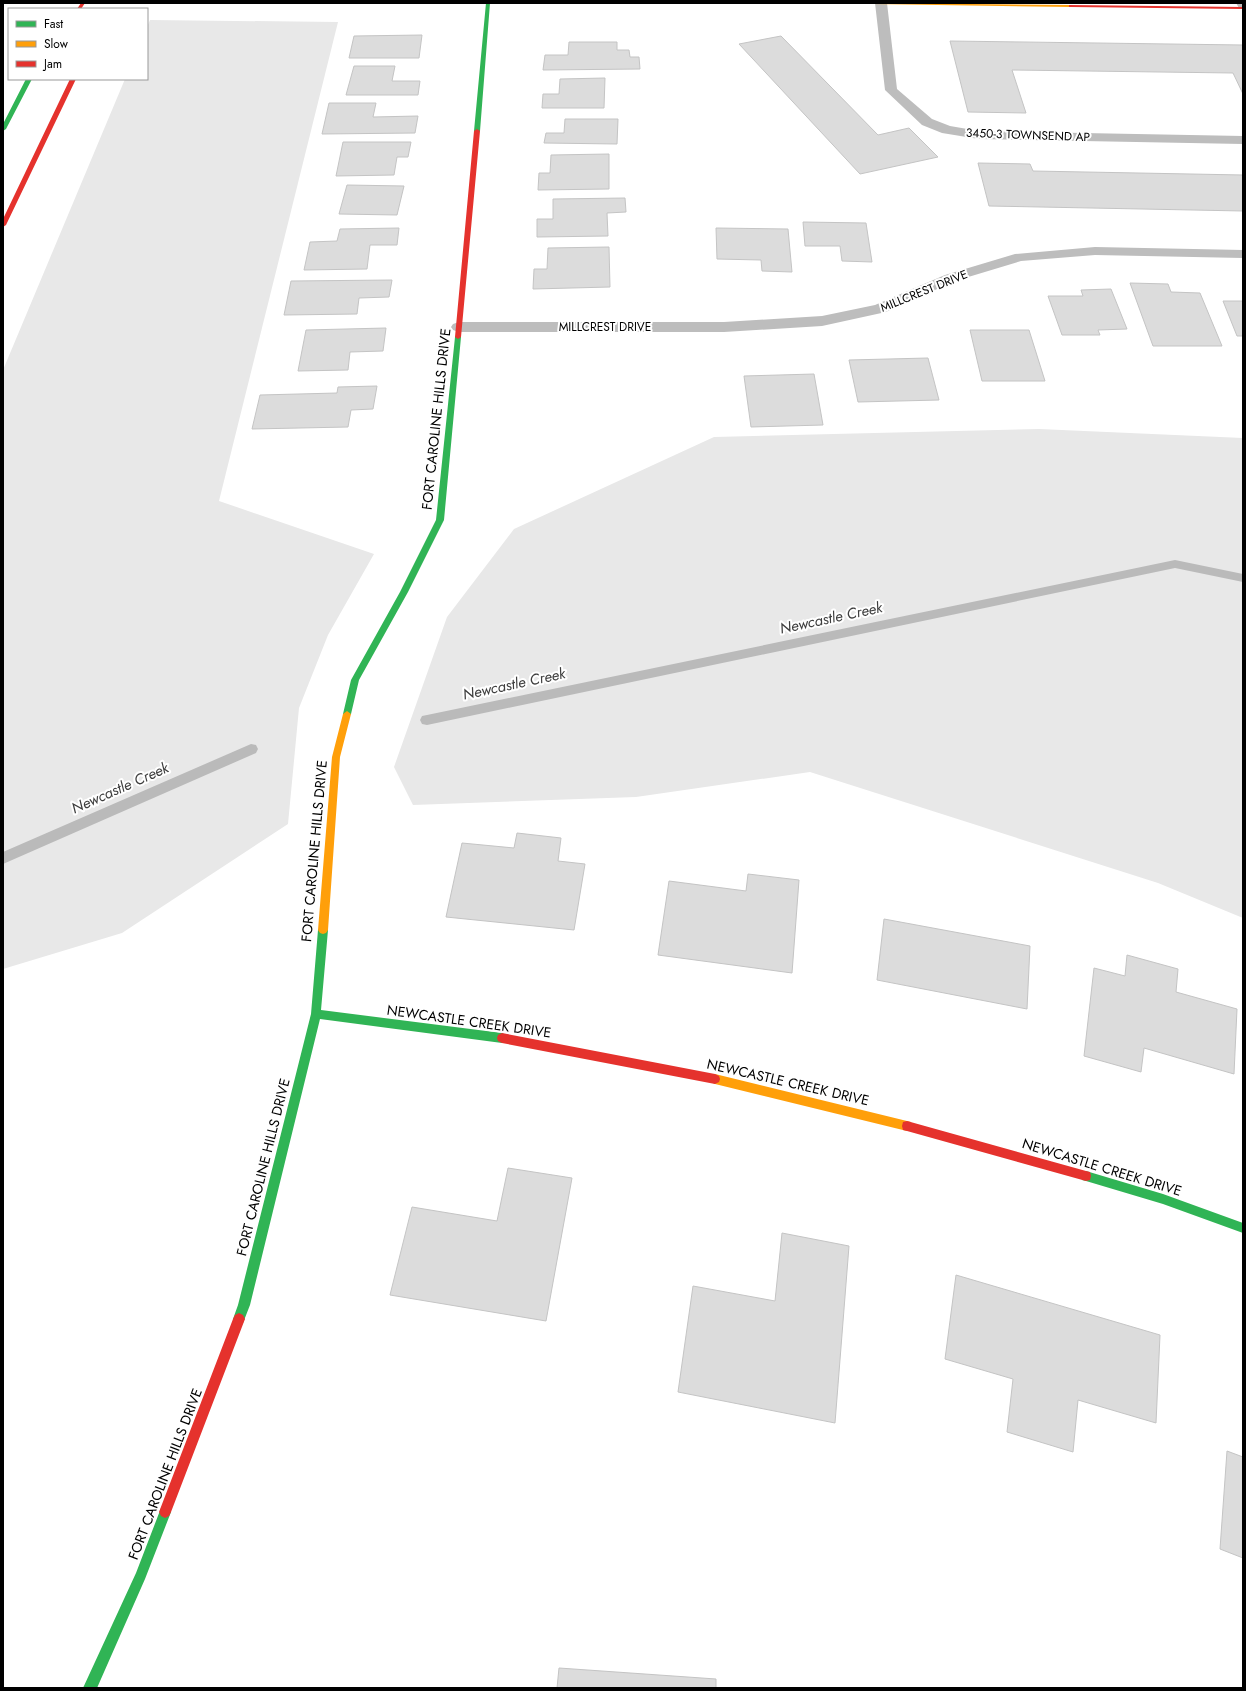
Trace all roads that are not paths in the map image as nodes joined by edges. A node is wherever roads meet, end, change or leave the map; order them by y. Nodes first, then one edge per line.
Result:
1 (488, 3) edge
2 (873, 3) edge
3 (881, 3) edge
4 (1164, 5) edge
5 (1243, 8) edge
6 (28, 80) edge
7 (73, 80) edge
8 (3, 129) edge
9 (1243, 140) edge
10 (3, 225) edge
11 (1243, 254) edge
12 (459, 327) junction
13 (316, 1014) junction
14 (1243, 1228) edge
15 (90, 1688) edge

1 - 12 street, FORT CAROLINE HILLS DRIVE
2 - 3 street
3 - 4 street
3 - 9 street, 3450-3 TOWNSEND AP
4 - 5 street
6 - 8 street
7 - 10 street
11 - 12 street, MILLCREST DRIVE
12 - 13 street, FORT CAROLINE HILLS DRIVE
13 - 14 street, NEWCASTLE CREEK DRIVE
13 - 15 street, FORT CAROLINE HILLS DRIVE

